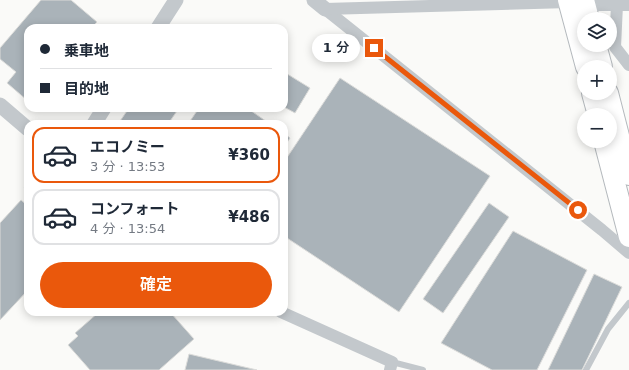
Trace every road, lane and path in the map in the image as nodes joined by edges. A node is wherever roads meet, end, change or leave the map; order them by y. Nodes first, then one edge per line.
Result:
1 (176, 0) edge
2 (320, 5) edge
3 (579, 5) edge
4 (623, 5) edge
5 (161, 24) edge
6 (585, 60) edge
7 (629, 65) edge
8 (610, 100) edge
9 (0, 105) edge
10 (24, 126) edge
11 (606, 148) edge
12 (629, 176) edge
13 (629, 237) edge
14 (629, 253) edge
15 (629, 302) edge
16 (288, 315) edge
17 (391, 366) edge
18 (423, 370) edge
19 (586, 370) edge

1 - 5 street
2 - 3 street
2 - 14 street
3 - 4 street
3 - 6 highway
4 - 7 street
8 - 12 highway
9 - 10 street
11 - 13 highway
15 - 19 lane
16 - 17 street
17 - 18 lane

